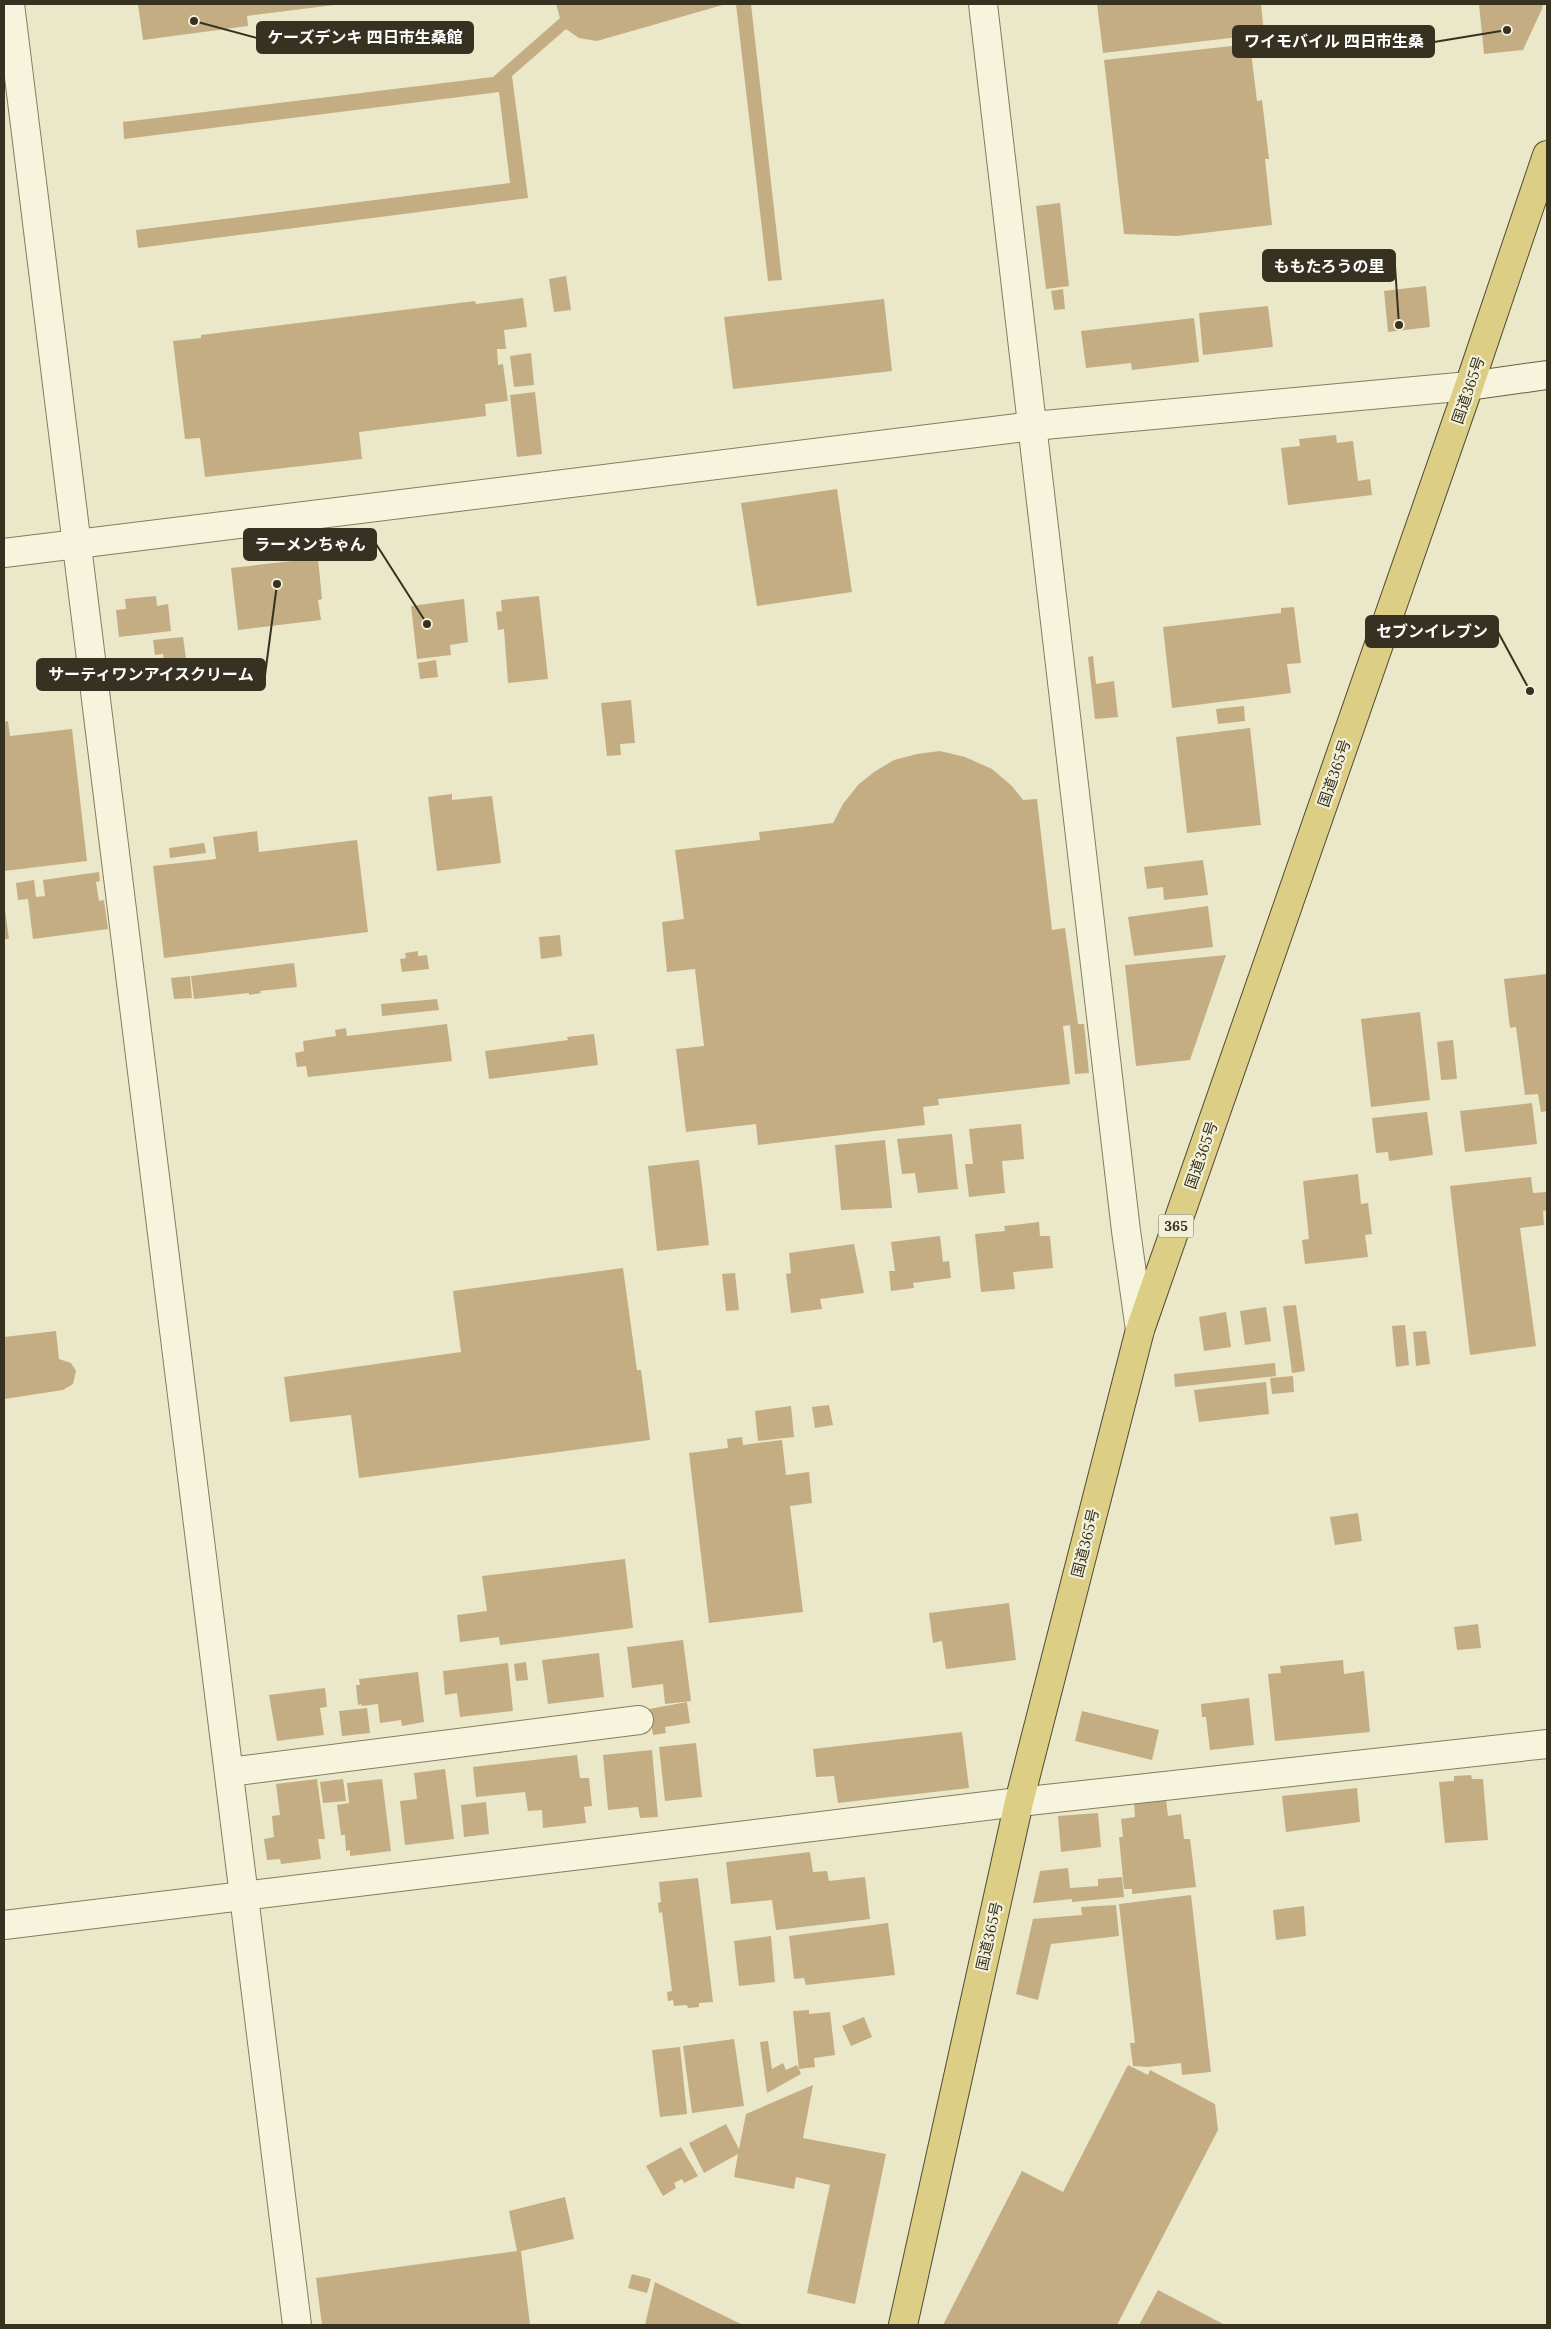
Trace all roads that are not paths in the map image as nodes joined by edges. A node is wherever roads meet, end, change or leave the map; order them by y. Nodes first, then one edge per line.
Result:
1 (10, 4) edge
2 (983, 4) edge
3 (1547, 154) edge
4 (1547, 375) edge
5 (1469, 386) junction
6 (1033, 426) junction
7 (77, 544) junction
8 (4, 553) edge
9 (1140, 1330) junction
10 (639, 1720) dead end
11 (1547, 1744) edge
12 (229, 1772) junction
13 (1019, 1802) junction
14 (245, 1897) junction
15 (4, 1925) edge
16 (298, 2325) edge
17 (903, 2325) edge

1 - 7 street
2 - 6 street
3 - 5 highway, 国道365号 / 365
4 - 5 street
5 - 6 street
5 - 9 highway, 国道365号 / 365
6 - 7 street
6 - 9 street
7 - 8 street
7 - 12 street
9 - 13 highway, 国道365号 / 365
10 - 12 street
11 - 13 street
12 - 14 street
13 - 14 street
13 - 17 highway, 国道365号 / 365
14 - 15 street
14 - 16 street

